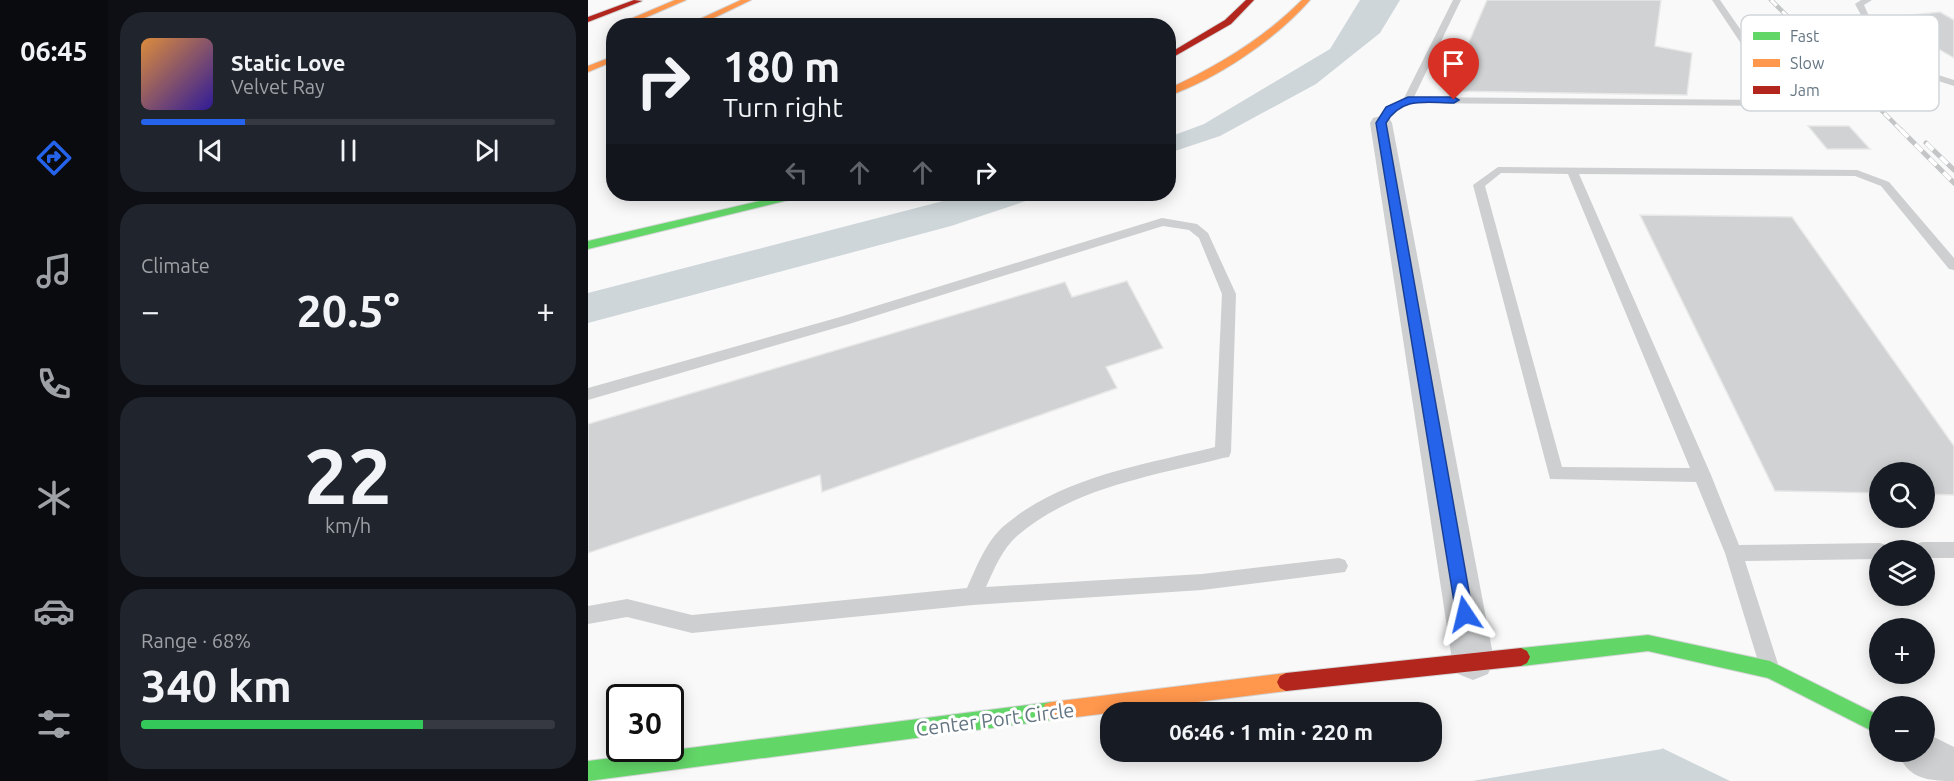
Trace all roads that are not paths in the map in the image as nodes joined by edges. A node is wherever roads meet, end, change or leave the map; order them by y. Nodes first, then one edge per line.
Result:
1 (613, 0) edge
2 (639, 0) edge
3 (682, 0) edge
4 (747, 0) edge
5 (761, 0) edge
6 (1250, 0) edge
7 (1306, 0) edge
8 (1457, 0) edge
9 (1716, 0) edge
10 (1868, 0) edge
11 (699, 4) dead end
12 (588, 9) edge
13 (1865, 15) edge
14 (637, 18) edge
15 (665, 18) edge
16 (707, 18) edge
17 (735, 18) edge
18 (588, 20) edge
19 (1741, 37) edge
20 (1176, 53) edge
21 (606, 61) edge
22 (588, 69) edge
23 (1939, 78) edge
24 (1954, 83) edge
25 (1176, 89) edge
26 (1408, 100) junction
27 (1741, 103) edge
28 (1381, 123) joint
29 (1572, 171) junction
30 (772, 201) edge
31 (588, 245) edge
32 (1954, 266) edge
33 (588, 394) edge
34 (1702, 475) junction
35 (1935, 550) edge
36 (1954, 550) edge
37 (1869, 551) edge
38 (1734, 553) junction
39 (1339, 566) dead end
40 (973, 596) junction
41 (588, 615) edge
42 (1473, 660) junction
43 (1770, 669) junction
44 (1869, 720) edge
45 (1935, 761) edge
46 (588, 771) edge
47 (1954, 773) edge

1 - 12 main road
2 - 18 main road
3 - 14 main road
4 - 16 main road
5 - 17 main road
6 - 20 main road
7 - 25 main road
8 - 26 lane
9 - 19 lane
10 - 13 lane
11 - 15 main road
21 - 22 main road
23 - 24 lane
26 - 27 lane
26 - 28 lane
28 - 42 street
29 - 32 lane
29 - 34 lane
29 - 34 lane
30 - 31 main road
33 - 40 lane
34 - 38 lane
35 - 36 lane
37 - 38 lane
38 - 43 lane
39 - 40 lane
40 - 41 lane
42 - 43 main road, Center Port Circle
42 - 46 main road, Center Port Circle
43 - 44 main road, Center Port Circle
45 - 47 street

